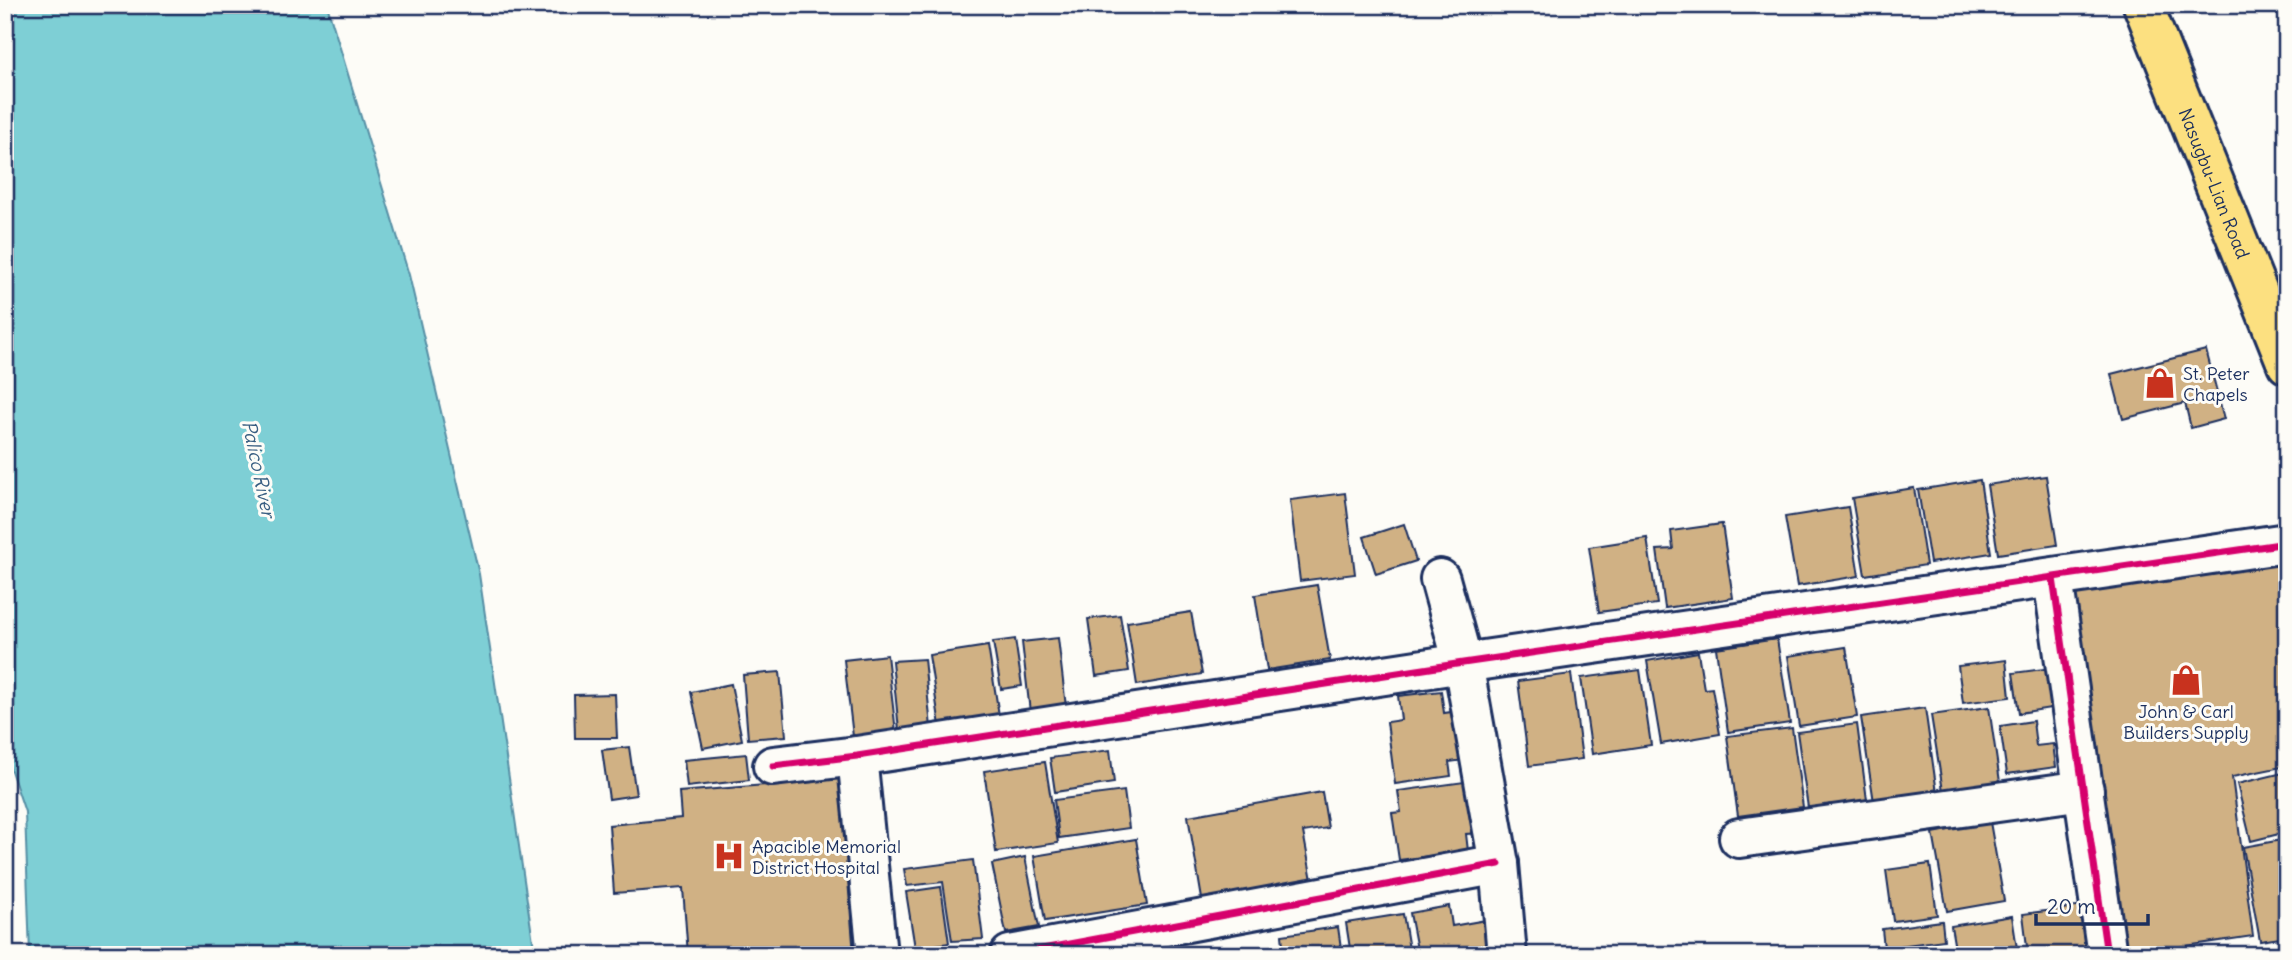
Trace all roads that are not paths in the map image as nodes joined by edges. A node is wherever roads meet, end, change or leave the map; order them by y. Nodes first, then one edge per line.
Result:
1 (2143, 5) edge
2 (2287, 364) edge
3 (2287, 543) edge
4 (2053, 578) junction
5 (1440, 579) dead end
6 (1463, 663) junction
7 (857, 756) junction
8 (773, 766) dead end
9 (2084, 790) junction
10 (1739, 838) dead end
11 (1499, 864) junction
12 (877, 955) edge
13 (1010, 955) edge
14 (1507, 955) edge
15 (2107, 955) edge

1 - 2 main road, Nasugbu-Lian Road
3 - 4 street
4 - 6 street
4 - 9 street
5 - 6 street
6 - 7 street
6 - 11 street
7 - 8 street
7 - 12 street
9 - 10 street
9 - 15 street
11 - 13 street
11 - 14 street

